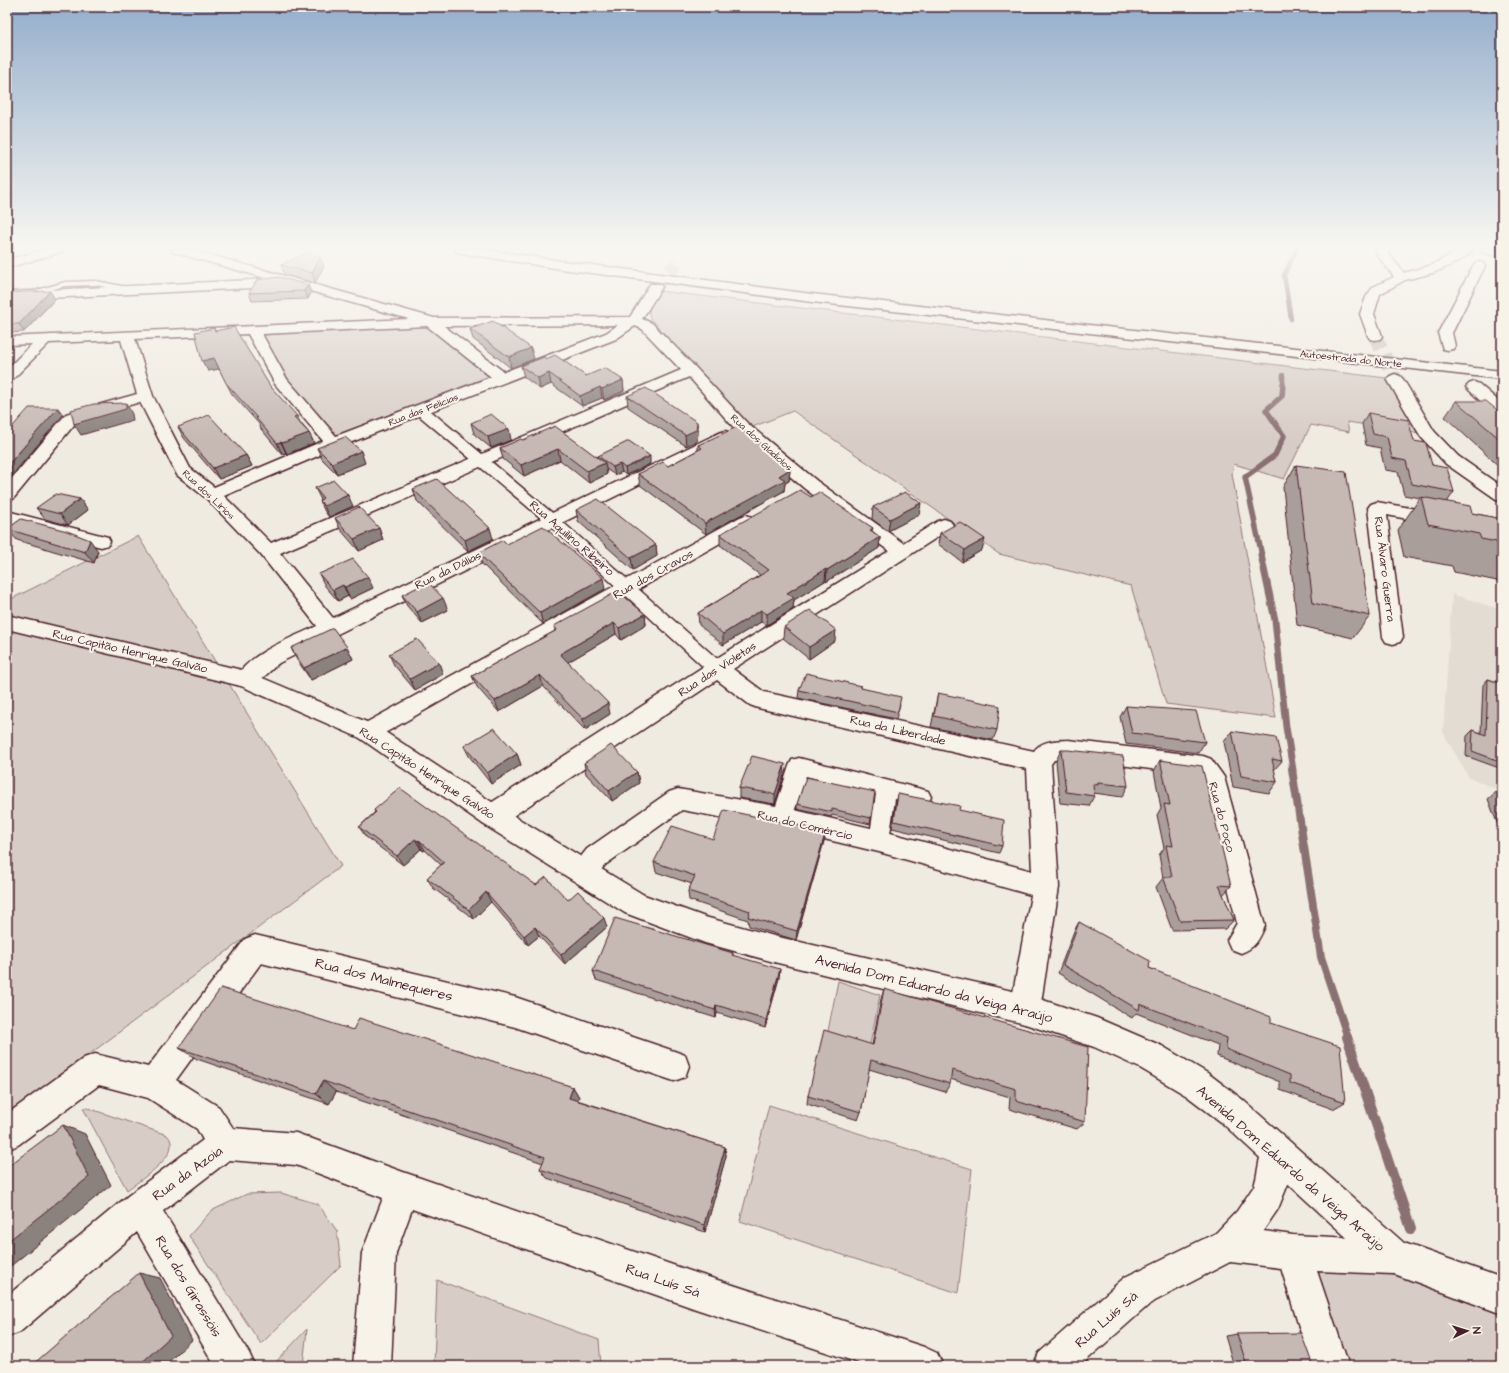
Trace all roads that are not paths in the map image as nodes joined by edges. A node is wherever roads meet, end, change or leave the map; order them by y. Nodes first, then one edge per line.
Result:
1 (401, 313) edge
2 (639, 313) edge
3 (949, 313) edge
4 (1048, 313) edge
5 (1367, 313) edge
6 (1455, 313) edge
7 (634, 321) junction
8 (432, 322) junction
9 (252, 329) junction
10 (127, 335) junction
11 (1375, 336) tunnel mouth
12 (45, 339) junction
13 (7, 341) edge
14 (1448, 346) dead end
15 (1502, 363) edge
16 (691, 371) junction
17 (1502, 375) edge
18 (7, 377) edge
19 (502, 378) junction
20 (1395, 379) tunnel mouth
21 (1474, 387) dead end
22 (145, 396) junction
23 (421, 410) junction
24 (1502, 412) edge
25 (742, 427) junction
26 (333, 444) junction
27 (481, 460) junction
28 (812, 485) junction
29 (212, 494) junction
30 (7, 495) edge
31 (1502, 495) edge
32 (791, 496) edge
33 (764, 512) edge
34 (7, 517) edge
35 (552, 520) junction
36 (1455, 523) edge
37 (944, 524) dead end
38 (102, 541) dead end
39 (268, 551) junction
40 (902, 551) junction
41 (628, 587) junction
42 (7, 622) edge
43 (330, 628) junction
44 (1393, 637) dead end
45 (718, 669) junction
46 (246, 679) junction
47 (758, 699) joint
48 (368, 732) junction
49 (1039, 762) junction
50 (887, 788) junction
51 (921, 797) edge
52 (492, 816) junction
53 (782, 818) junction
54 (880, 841) junction
55 (584, 872) junction
56 (1046, 887) junction
57 (1241, 940) dead end
58 (1025, 1009) junction
59 (674, 1066) dead end
60 (154, 1084) junction
61 (7, 1134) edge
62 (224, 1144) junction
63 (1277, 1152) junction
64 (403, 1189) junction
65 (141, 1207) junction
66 (1228, 1245) junction
67 (1293, 1252) junction
68 (1393, 1258) junction
69 (1502, 1296) edge
70 (7, 1319) edge
71 (236, 1366) edge
72 (372, 1366) edge
73 (924, 1366) edge
74 (1052, 1366) edge
75 (1330, 1366) edge

1 - 8 main road
2 - 7 main road
3 - 17 main road, Autoestrada do Norte
4 - 15 main road, Autoestrada do Norte
5 - 11 main road
6 - 14 main road
7 - 8 main road
7 - 16 main road, Rua dos Gladíolos
7 - 19 main road, Rua das Felícias
8 - 9 main road
8 - 19 main road
9 - 10 main road
9 - 26 main road
10 - 12 main road
10 - 22 main road, Rua dos Lírios
12 - 13 main road
12 - 18 main road
16 - 25 main road, Rua dos Gladíolos
16 - 27 main road
19 - 23 main road, Rua das Felícias
20 - 31 main road
21 - 24 main road
22 - 29 main road, Rua dos Lírios
22 - 30 main road
23 - 26 main road, Rua das Felícias
23 - 27 street, Rua Aquilino Ribeiro
25 - 28 main road, Rua dos Gladíolos
25 - 35 main road, Rua da Dálias
26 - 29 main road, Rua das Felícias
27 - 35 street, Rua Aquilino Ribeiro
27 - 39 main road
28 - 32 main road
28 - 40 main road, Rua dos Gladíolos
29 - 39 main road, Rua dos Lírios
33 - 41 main road, Rua dos Cravos
34 - 38 main road
35 - 41 street, Rua Aquilino Ribeiro
35 - 43 main road, Rua da Dálias
36 - 44 main road, Rua Álvaro Guerra
37 - 40 main road, Rua das Violetas
39 - 43 main road, Rua dos Lírios
40 - 45 main road, Rua das Violetas
41 - 45 street, Rua Aquilino Ribeiro
41 - 48 main road, Rua dos Cravos
42 - 46 main road, Rua Capitão Henrique Galvão
43 - 46 main road, Rua da Dálias
45 - 47 main road, Rua Aquilino Ribeiro
45 - 52 main road, Rua das Violetas
46 - 48 main road, Rua Capitão Henrique Galvão
47 - 49 main road, Rua da Liberdade
48 - 52 main road, Rua Capitão Henrique Galvão
49 - 56 main road
49 - 57 main road, Rua do Poço
50 - 51 street
50 - 53 street
50 - 54 street
52 - 55 main road, Rua Capitão Henrique Galvão
53 - 54 main road, Rua do Comércio
53 - 55 main road, Rua do Comércio
54 - 56 main road, Rua do Comércio
55 - 58 main road, Avenida Dom Eduardo da Veiga Araújo
56 - 58 main road
58 - 63 main road, Avenida Dom Eduardo da Veiga Araújo
59 - 60 main road, Rua dos Malmequeres
60 - 61 main road
60 - 62 main road
62 - 64 main road, Rua da Azoia
62 - 65 main road, Rua da Azoia
63 - 66 main road
63 - 68 main road, Avenida Dom Eduardo da Veiga Araújo
64 - 72 main road
64 - 73 main road, Rua Luís Sá
65 - 70 main road, Rua da Azoia
65 - 71 main road, Rua dos Girassóis
66 - 67 main road
66 - 74 main road, Rua Luís Sá
67 - 68 main road
67 - 75 main road
68 - 69 main road, Avenida Dom Eduardo da Veiga Araújo

